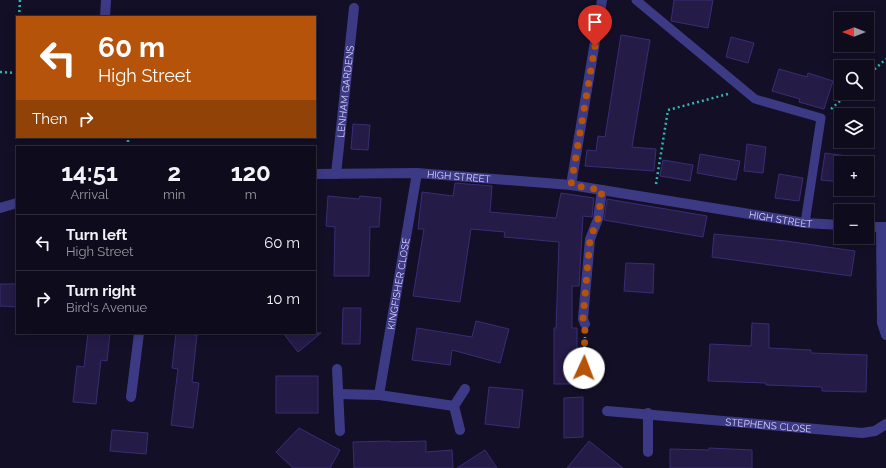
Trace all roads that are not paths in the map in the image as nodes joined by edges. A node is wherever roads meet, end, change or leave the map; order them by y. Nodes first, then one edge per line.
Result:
1 (106, 0) edge
2 (602, 0) edge
3 (636, 0) edge
4 (354, 8) dead end
5 (105, 16) edge
6 (417, 173) junction
7 (316, 174) edge
8 (336, 174) junction
9 (571, 185) junction
10 (602, 190) junction
11 (16, 203) edge
12 (0, 208) edge
13 (805, 223) junction
14 (834, 225) edge
15 (883, 228) edge
16 (585, 324) road end
17 (139, 334) edge
18 (886, 335) edge
19 (337, 369) dead end
20 (465, 389) dead end
21 (338, 394) junction
22 (379, 395) junction
23 (131, 398) dead end
24 (454, 406) junction
25 (607, 410) dead end
26 (648, 413) junction
27 (886, 424) edge
28 (460, 430) dead end
29 (340, 431) dead end
30 (648, 452) dead end

1 - 5 street
2 - 9 street
3 - 13 lane
4 - 8 street, LENHAM GARDENS
6 - 8 street, HIGH STREET
6 - 9 street, HIGH STREET
6 - 22 street, KINGFISHER CLOSE
7 - 8 street, HIGH STREET
9 - 10 street, HIGH STREET
10 - 13 street, HIGH STREET
10 - 16 street
11 - 12 street
13 - 14 street, HIGH STREET
15 - 18 street
17 - 23 street
19 - 21 street
20 - 24 street
21 - 22 street
21 - 29 street
22 - 24 street
24 - 28 street
25 - 26 street, STEPHENS CLOSE
26 - 27 street, STEPHENS CLOSE
26 - 30 street

